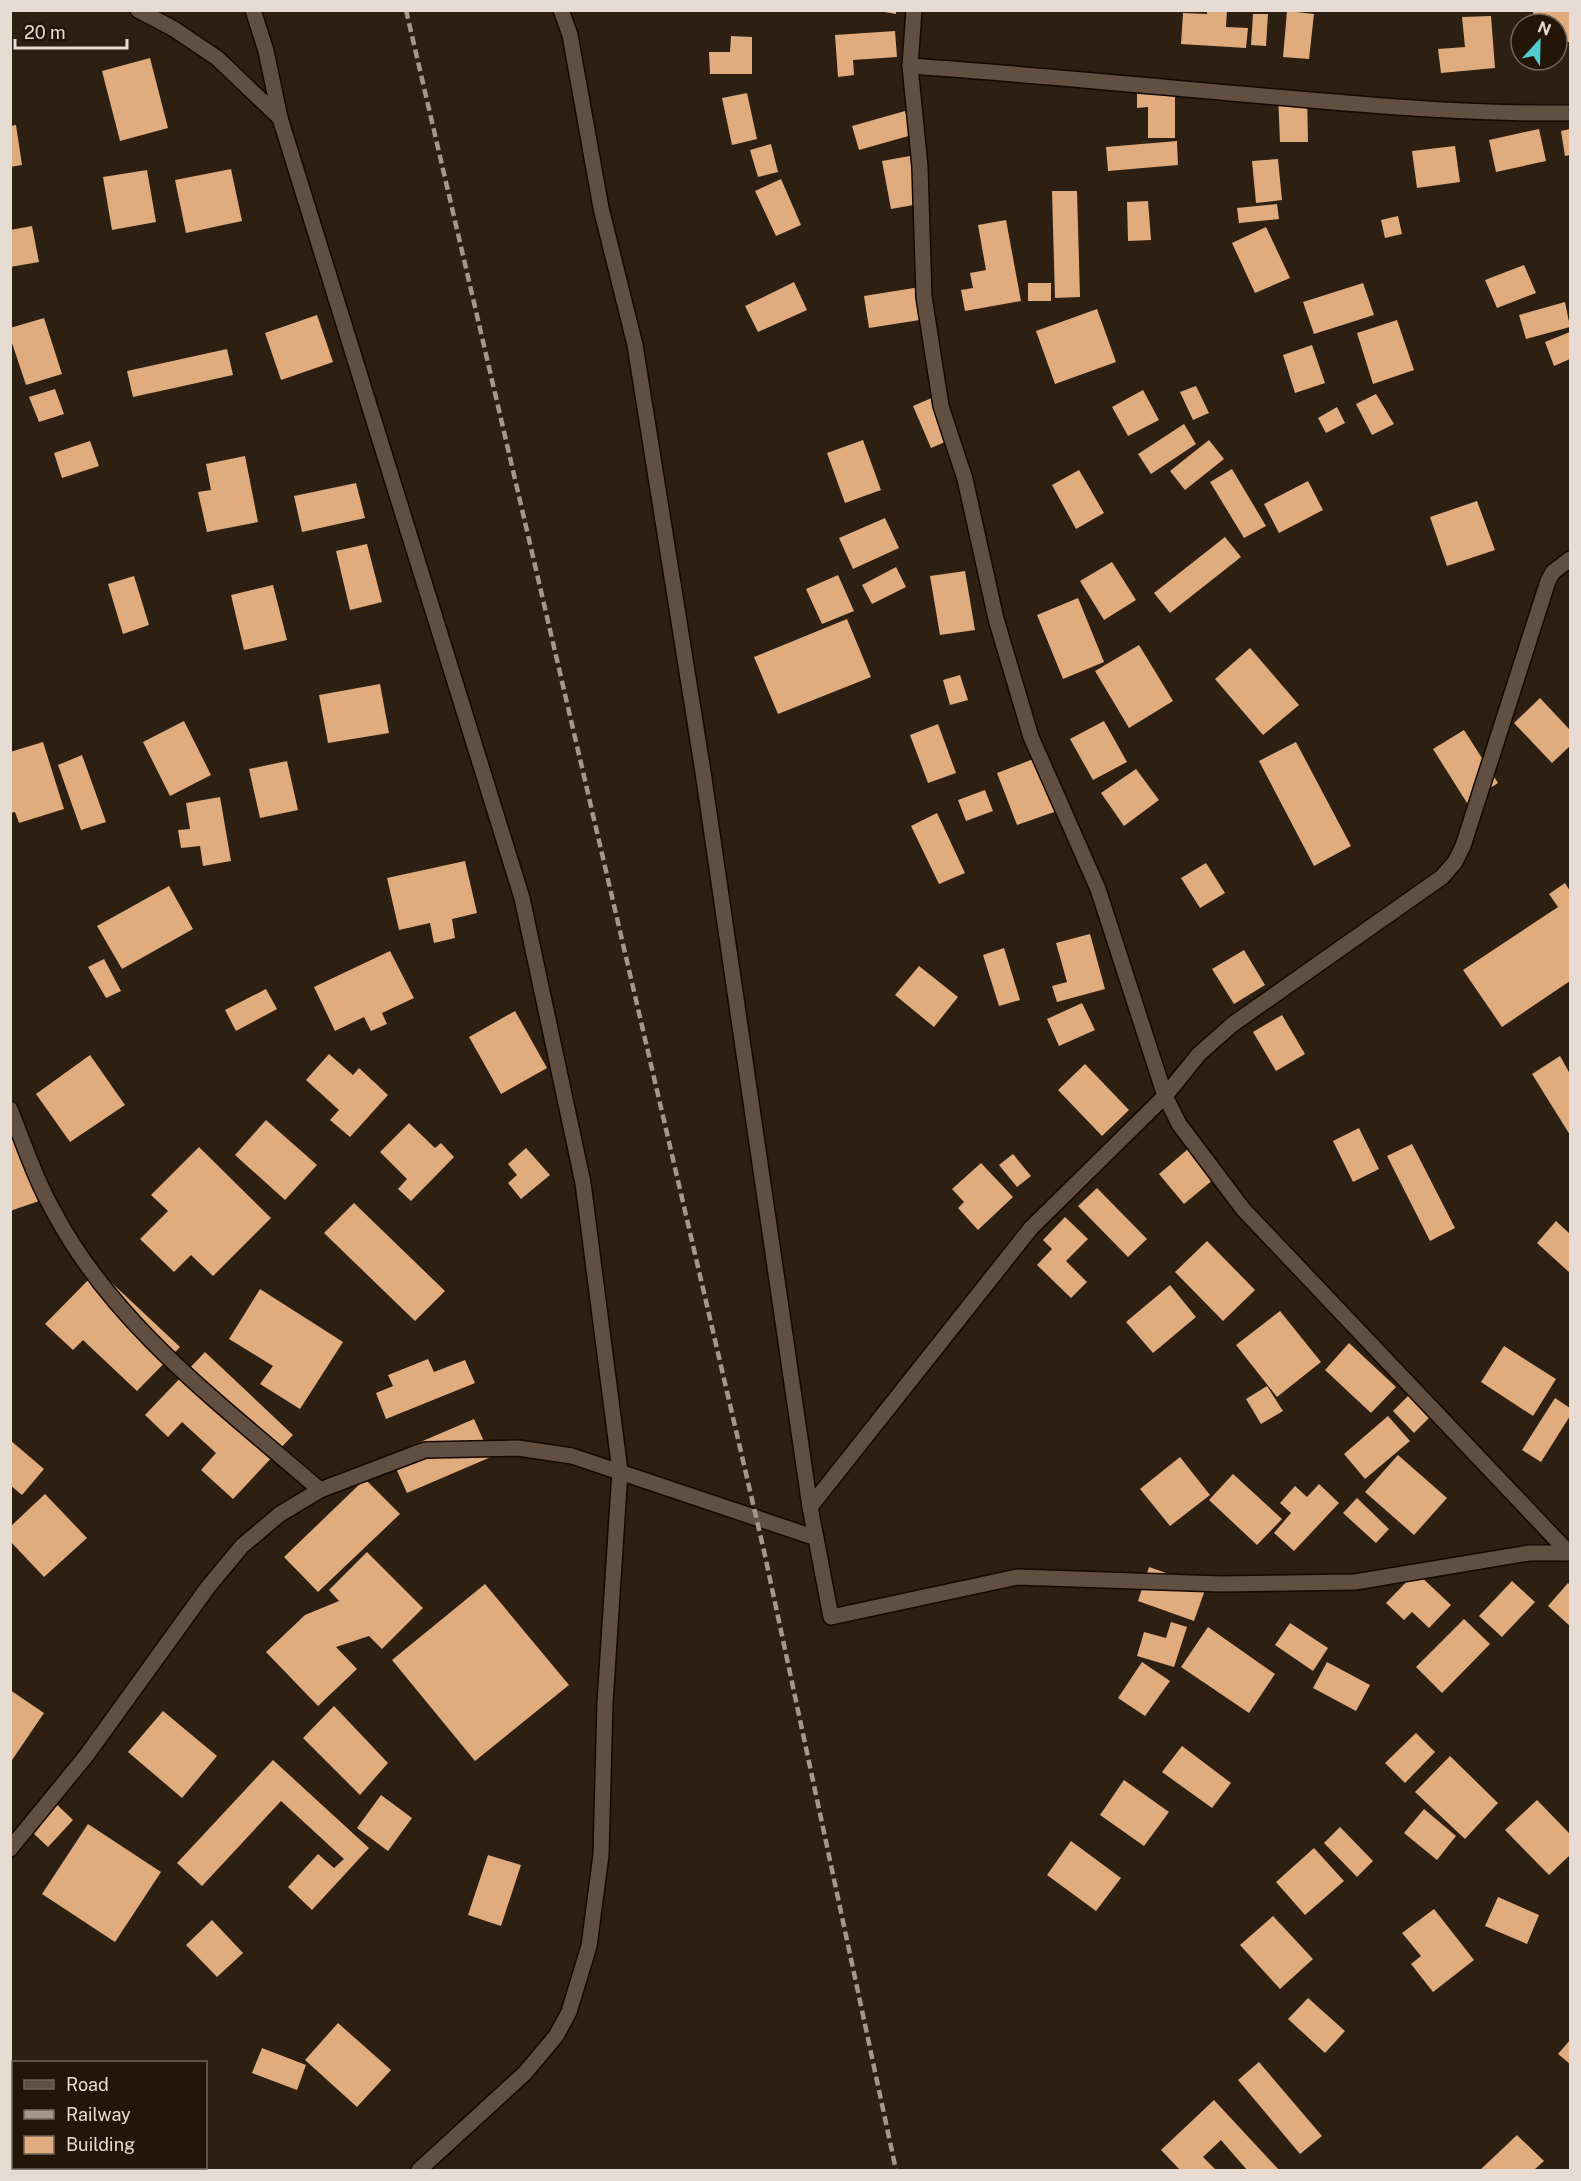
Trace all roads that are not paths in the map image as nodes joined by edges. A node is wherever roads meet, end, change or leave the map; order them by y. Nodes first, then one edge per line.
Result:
1 (138, 10) edge
2 (253, 10) edge
3 (561, 10) edge
4 (914, 10) edge
5 (910, 66) junction
6 (1570, 113) edge
7 (280, 118) junction
8 (1570, 559) edge
9 (1165, 1096) junction
10 (10, 1109) edge
11 (620, 1471) junction
12 (320, 1490) junction
13 (810, 1507) junction
14 (816, 1538) junction
15 (1570, 1553) edge
16 (10, 1849) edge
17 (419, 2170) edge

1 - 7 street
2 - 7 street
3 - 13 street
4 - 5 street
5 - 6 street
5 - 9 street
7 - 11 street
8 - 9 street
9 - 13 street
9 - 15 street
10 - 12 street
11 - 12 street
11 - 14 street
11 - 17 street
12 - 16 street
13 - 14 street
14 - 15 street

